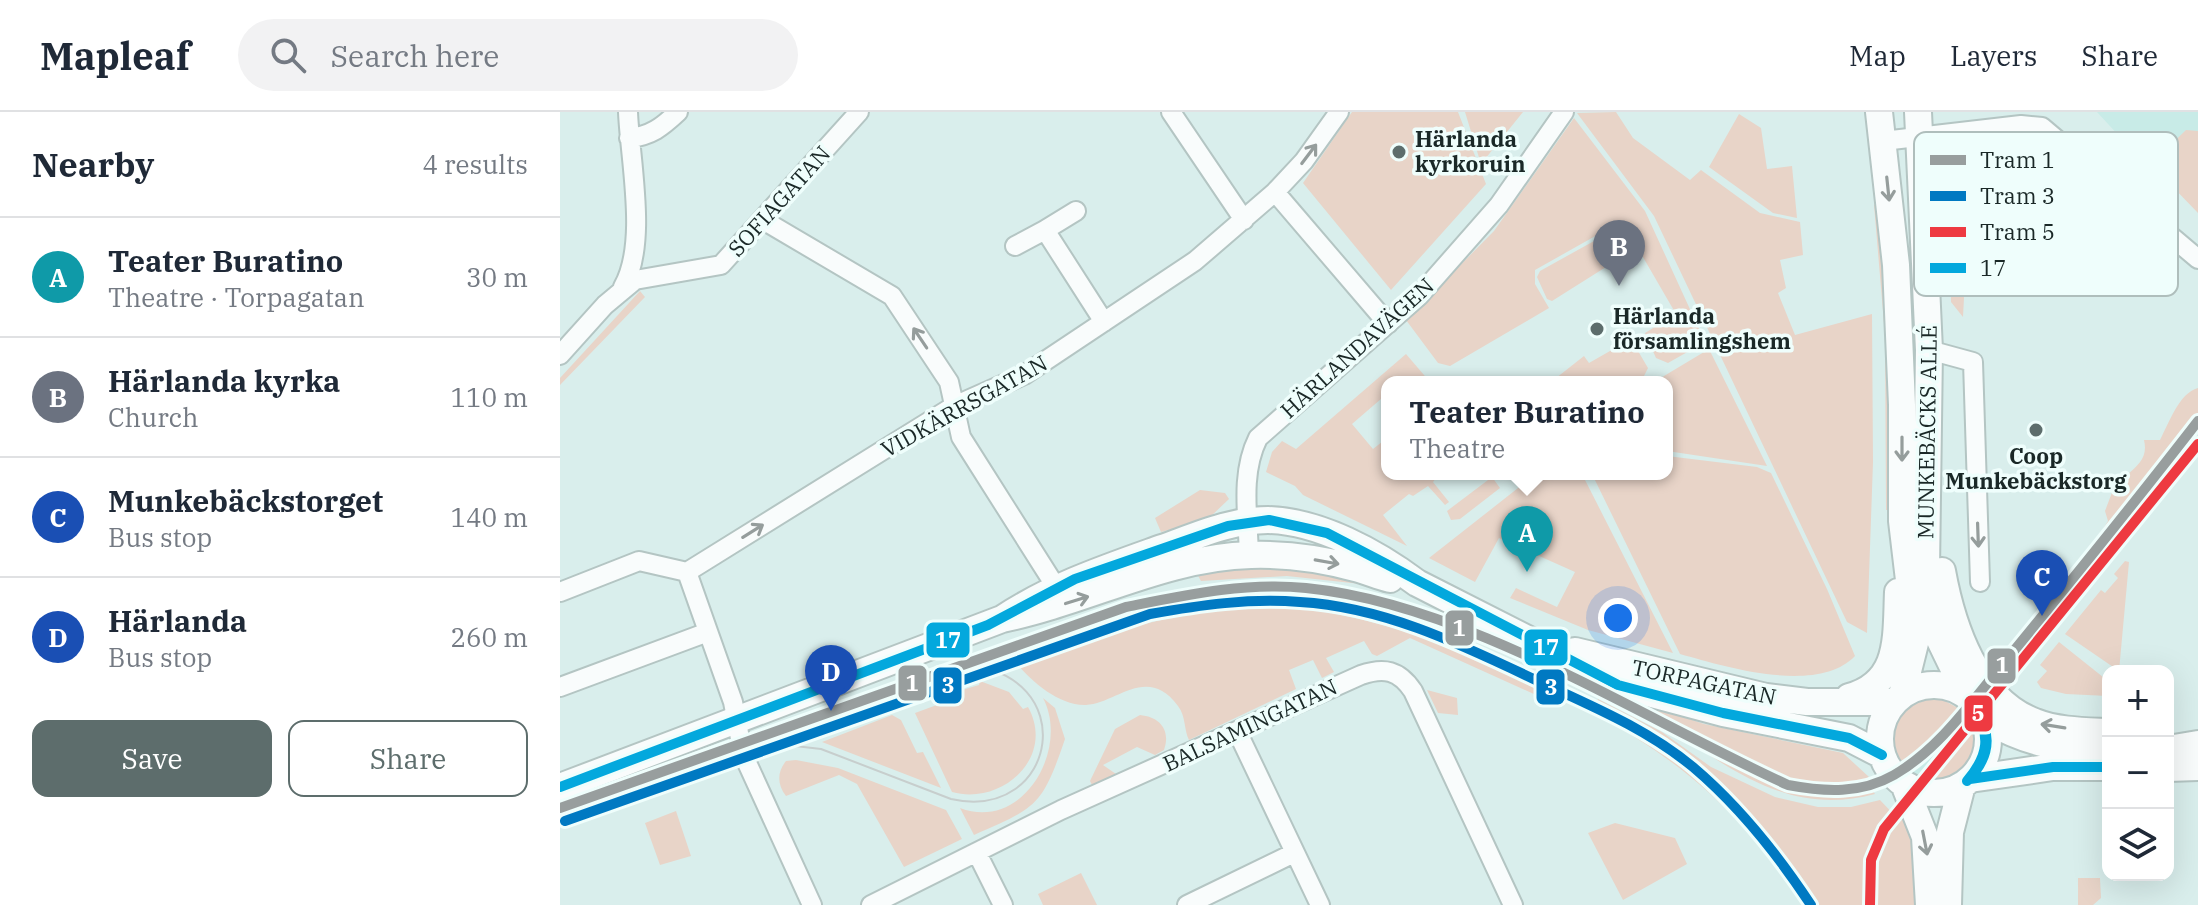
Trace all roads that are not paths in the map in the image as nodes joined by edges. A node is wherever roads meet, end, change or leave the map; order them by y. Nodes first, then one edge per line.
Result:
1 (628, 112) edge
2 (678, 112) edge
3 (859, 112) edge
4 (1171, 112) edge
5 (1339, 112) edge
6 (1564, 112) edge
7 (1879, 112) edge
8 (1918, 112) edge
9 (1920, 132) edge
10 (1967, 132) edge
11 (2048, 132) edge
12 (629, 138) junction
13 (1914, 139) edge
14 (1883, 141) junction
15 (1275, 192) junction
16 (1076, 211) dead end
17 (763, 220) junction
18 (1244, 220) junction
19 (1045, 230) junction
20 (2178, 242) edge
21 (1015, 246) dead end
22 (2198, 259) edge
23 (634, 260) junction
24 (688, 269) junction
25 (621, 290) junction
26 (1927, 296) edge
27 (1104, 322) junction
28 (1388, 324) junction
29 (1929, 350) junction
30 (560, 355) edge
31 (954, 406) junction
32 (1930, 508) junction
33 (1248, 521) junction
34 (1902, 521) junction
35 (1249, 555) junction
36 (687, 572) junction
37 (1980, 582) dead end
38 (1417, 583) junction
39 (1056, 587) junction
40 (560, 592) edge
41 (1002, 619) junction
42 (708, 632) junction
43 (1518, 633) junction
44 (560, 687) edge
45 (1967, 696) junction
46 (1898, 698) junction
47 (1836, 701) junction
48 (1984, 719) junction
49 (738, 721) junction
50 (1237, 731) junction
51 (2102, 731) edge
52 (2174, 735) edge
53 (2198, 741) edge
54 (2174, 747) edge
55 (2102, 749) edge
56 (1882, 755) junction
57 (2102, 767) edge
58 (2198, 767) edge
59 (2174, 768) edge
60 (1966, 782) junction
61 (1904, 784) junction
62 (560, 787) edge
63 (977, 853) junction
64 (1294, 853) junction
65 (812, 905) edge
66 (871, 905) edge
67 (1003, 905) edge
68 (1187, 905) edge
69 (1320, 905) edge
70 (1513, 905) edge
71 (1929, 905) edge
72 (1948, 905) edge

1 - 12 street
2 - 12 street
3 - 17 street, SOFIAGATAN
4 - 18 street
15 -> 5 street, VIDKÄRRSGATAN
6 - 28 street, HÄRLANDAVÄGEN
7 - 14 street, MUNKEBÄCKS ALLÉ
8 - 9 street, MUNKEBÄCKS ALLÉ
10 - 11 street
12 - 23 street
13 - 14 street
14 -> 34 street, MUNKEBÄCKS ALLÉ
15 - 18 street, VIDKÄRRSGATAN
15 - 28 street
16 - 19 street
17 - 24 street, SOFIAGATAN
31 -> 17 street
18 - 27 street, VIDKÄRRSGATAN
19 - 21 street
19 - 27 street
20 - 22 street
23 - 24 street, SOFIAGATAN
23 - 25 street, SOFIAGATAN
24 - 25 street, SOFIAGATAN
25 - 30 street, SOFIAGATAN
26 - 29 street, MUNKEBÄCKS ALLÉ
27 - 31 street, VIDKÄRRSGATAN
28 - 33 street, HÄRLANDAVÄGEN
29 - 32 street, MUNKEBÄCKS ALLÉ
29 -> 37 street
36 -> 31 street, VIDKÄRRSGATAN
31 - 39 street
32 - 45 street, MUNKEBÄCKS ALLÉ
51 -> 32 street
33 - 35 street, HÄRLANDAVÄGEN
33 - 38 street, TORPAGATAN
33 - 39 street
34 - 46 street, MUNKEBÄCKS ALLÉ
34 - 47 street, MUNKEBÄCKS ALLÉ
35 -> 38 street, TORPAGATAN
41 -> 35 street
36 - 40 street
36 - 42 street
38 - 43 street, TORPAGATAN
39 - 41 street
41 - 49 street
42 - 44 street
42 - 49 street
43 - 47 street, TORPAGATAN
43 - 56 street, TORPAGATAN
45 - 46 street, TORPAGATAN
45 - 48 street
46 - 47 street, TORPAGATAN
46 - 56 street
48 - 55 street
48 - 60 street
49 - 62 street
49 - 65 street
50 - 63 street, BALSAMINGATAN
50 - 64 street
50 - 70 street, BALSAMINGATAN
52 - 53 street
53 - 54 street
56 - 61 street, TORPAGATAN
57 - 60 street
58 - 59 street
60 - 61 street
60 - 72 street
61 -> 71 street, TORPAGATAN
63 - 66 street, BALSAMINGATAN
63 - 67 street
64 - 68 street
64 - 69 street

